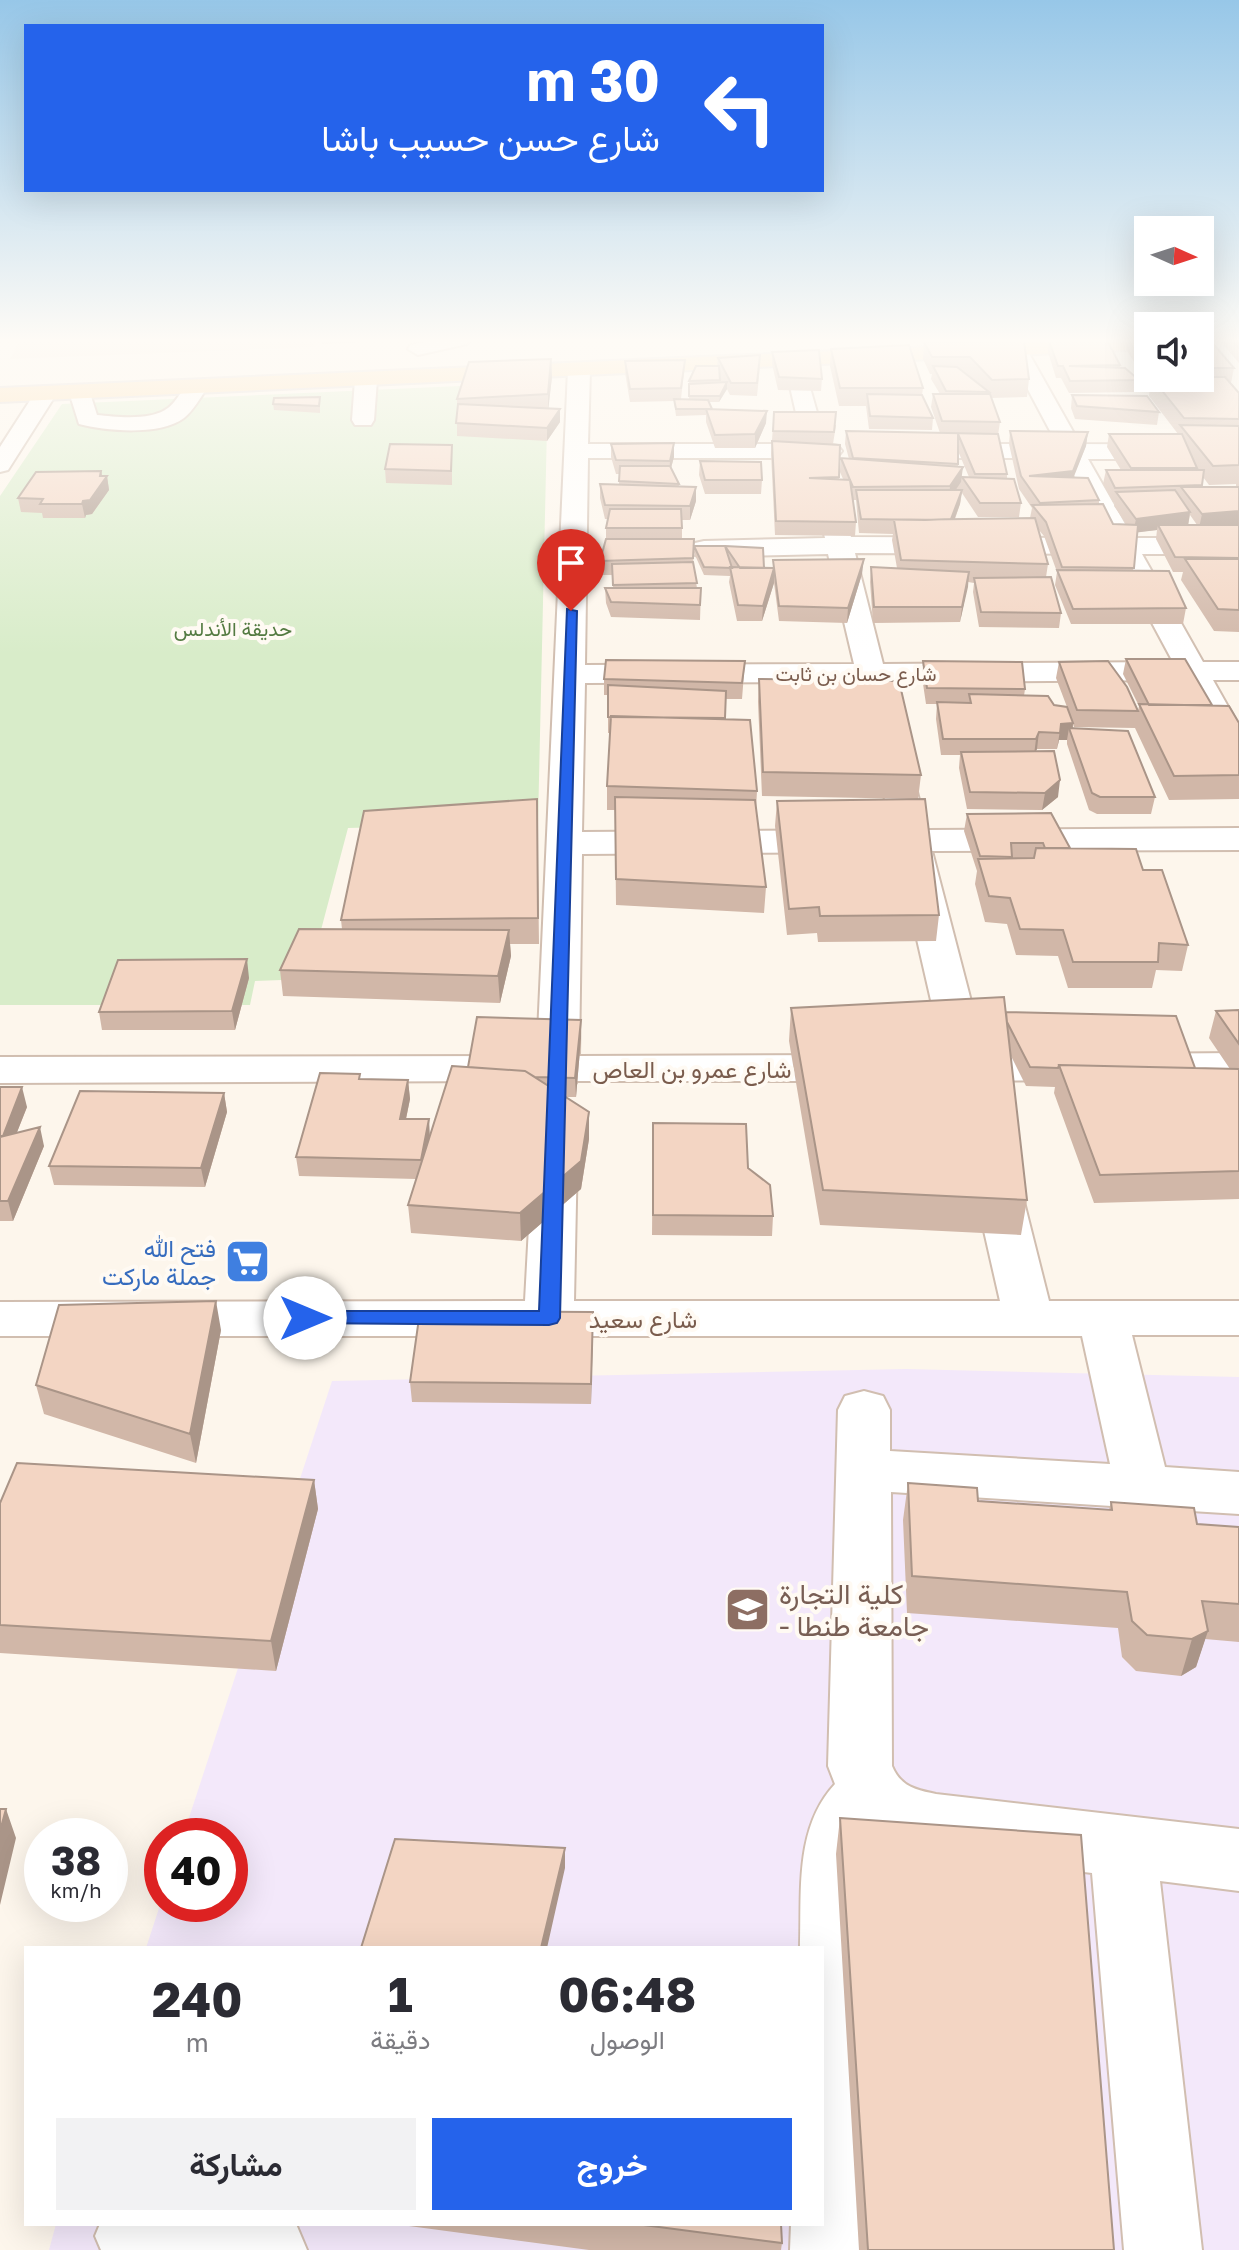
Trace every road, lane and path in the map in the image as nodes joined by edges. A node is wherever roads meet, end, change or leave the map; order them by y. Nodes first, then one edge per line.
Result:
1 (13, 445) edge
2 (576, 445) edge
3 (829, 445) edge
4 (1071, 445) edge
5 (576, 451) junction
6 (831, 451) junction
7 (923, 451) edge
8 (1075, 451) junction
9 (1239, 452) edge
10 (0, 465) edge
11 (840, 546) junction
12 (1127, 546) junction
13 (1239, 546) edge
14 (678, 549) edge
15 (1191, 671) junction
16 (1239, 671) edge
17 (870, 673) junction
18 (569, 674) junction
19 (1239, 755) edge
20 (1239, 839) edge
21 (912, 841) junction
22 (564, 843) junction
23 (1239, 1066) edge
24 (557, 1068) junction
25 (0, 1070) edge
26 (971, 1082) junction
27 (986, 1141) edge
28 (549, 1318) junction
29 (1029, 1318) junction
30 (1103, 1318) junction
31 (1239, 1318) edge
32 (0, 1319) edge
33 (864, 1410) dead end
34 (864, 1470) junction
35 (1143, 1488) junction
36 (1239, 1493) edge
37 (870, 1795) junction
38 (1123, 1846) junction
39 (1239, 1860) edge
40 (134, 2236) dead end
41 (268, 2250) edge
42 (829, 2250) edge
43 (1163, 2250) edge

1 - 10 street
2 - 5 street
3 - 6 street
4 - 8 street
5 - 6 street
5 - 18 street
6 - 11 street
7 - 8 street
8 - 9 street
8 - 12 street
11 - 12 street
11 - 14 street
11 - 17 street
12 - 13 street
12 - 15 street
15 - 16 street, شارع حسان بن ثابت
15 - 17 street, شارع حسان بن ثابت
15 - 19 street
17 - 18 street, شارع حسان بن ثابت
17 - 21 street
18 - 22 street
20 - 21 street
21 - 22 street
21 - 26 street
22 - 24 street
23 - 26 street, شارع عمرو بن العاص
24 - 25 street, شارع عمرو بن العاص
24 - 26 street, شارع عمرو بن العاص
24 - 28 street
27 - 29 street
28 - 29 street, شارع سعيد
28 - 32 street, شارع سعيد
29 - 30 street, شارع سعيد
30 - 31 street, شارع سعيد
30 - 35 street
33 - 34 street
34 - 35 street
34 - 37 street
35 - 36 street
37 - 38 street
37 - 42 street
38 - 39 street
38 - 43 street
40 - 41 street

